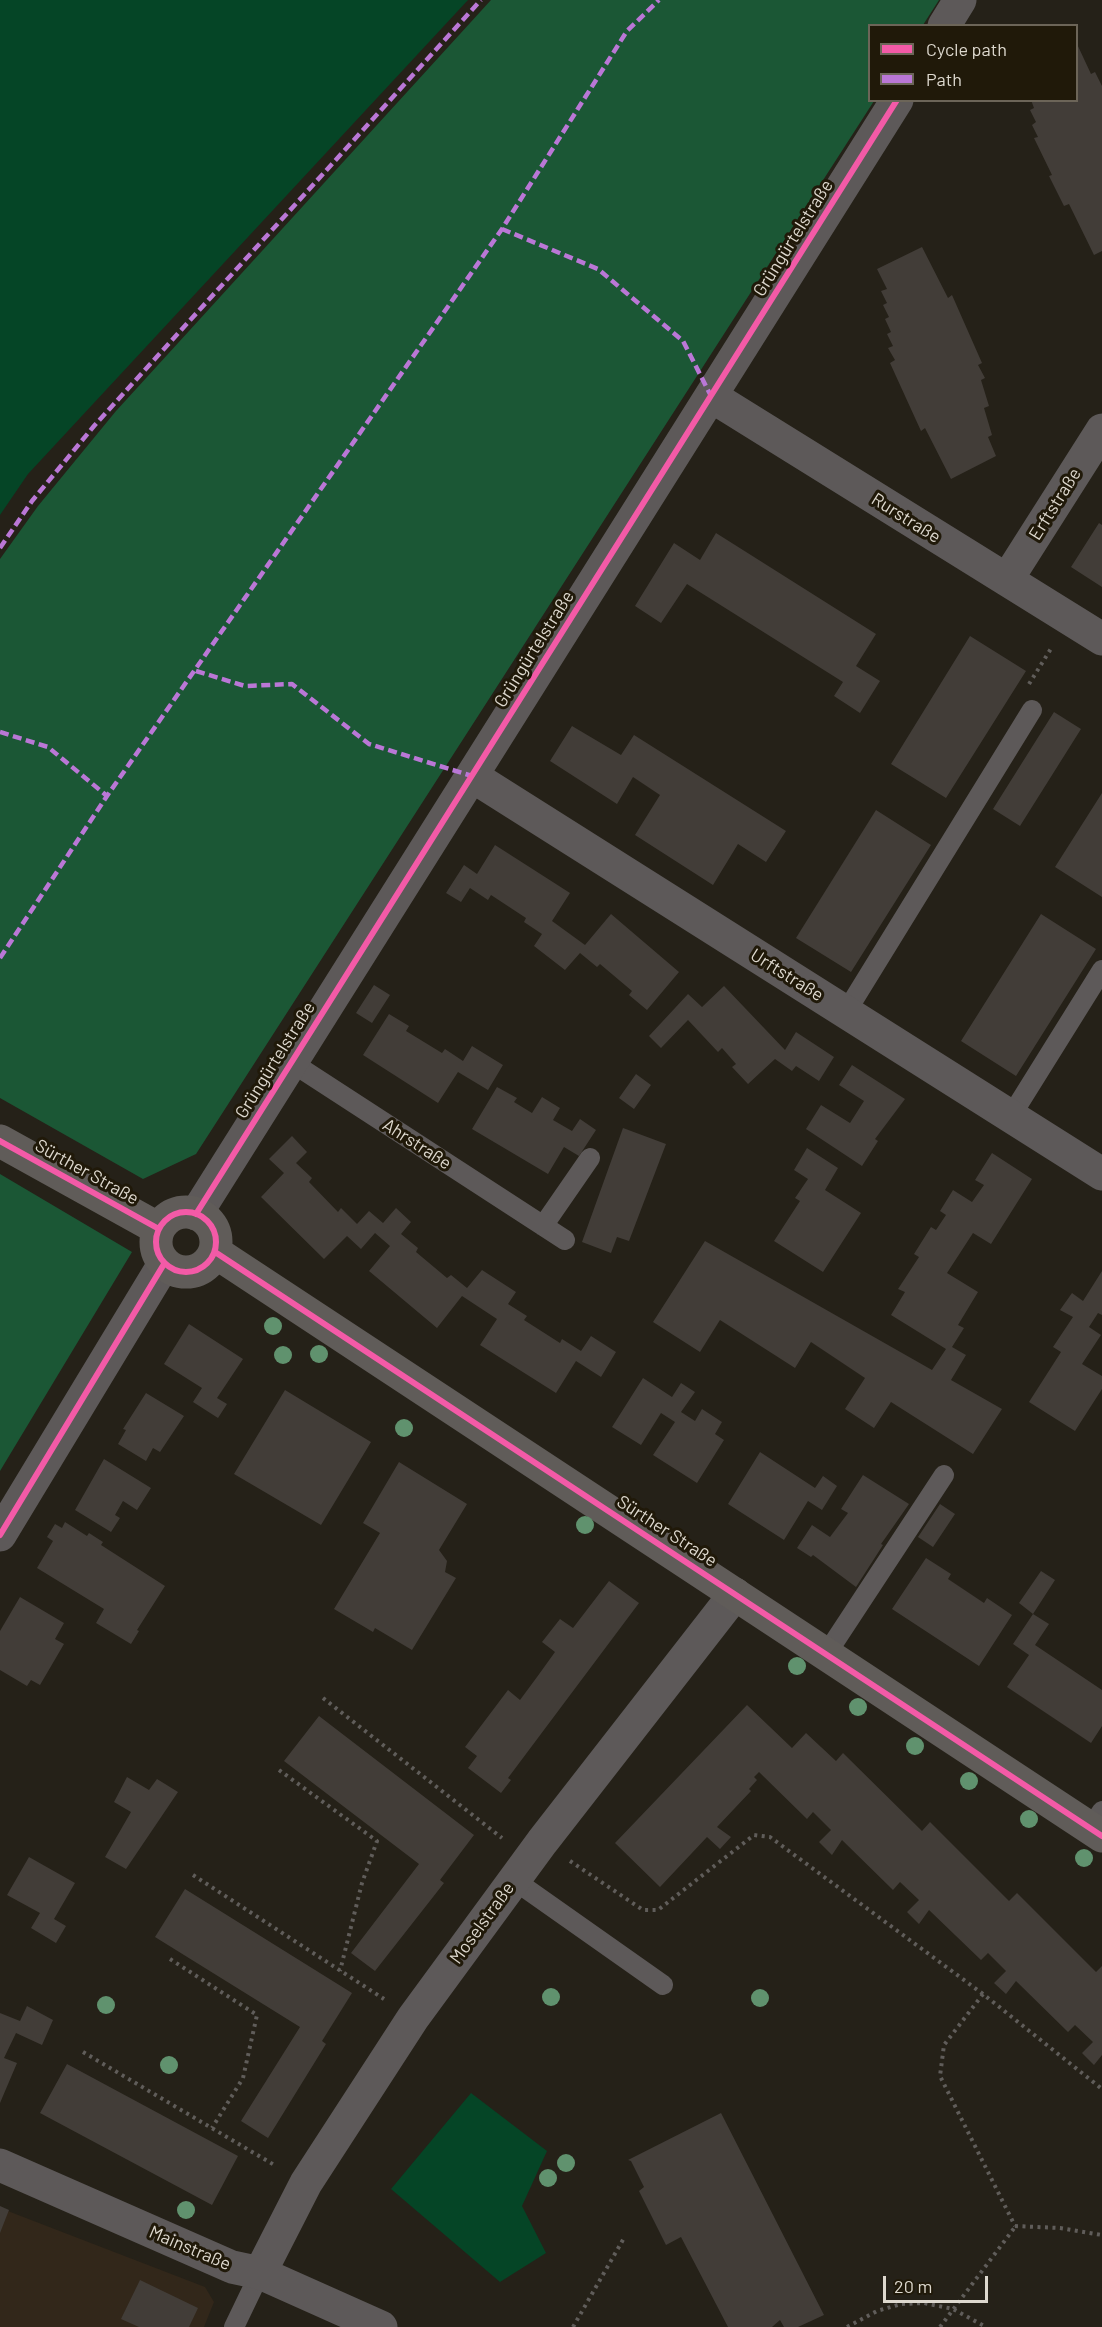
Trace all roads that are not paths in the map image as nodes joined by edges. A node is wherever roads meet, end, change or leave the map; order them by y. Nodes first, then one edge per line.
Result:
1 (960, 0) edge
2 (945, 24) edge
3 (896, 102) edge
4 (711, 396) junction
5 (1102, 430) edge
6 (1008, 578) junction
7 (1102, 639) edge
8 (1032, 710) road end
9 (472, 776) junction
10 (1102, 970) edge
11 (846, 1012) junction
12 (291, 1062) junction
13 (1011, 1116) junction
14 (0, 1141) edge
15 (590, 1158) dead end
16 (1102, 1174) edge
17 (196, 1214) junction
18 (543, 1227) junction
19 (159, 1229) junction
20 (565, 1240) dead end
21 (215, 1252) junction
22 (164, 1264) junction
23 (944, 1475) dead end
24 (0, 1536) edge
25 (735, 1594) junction
26 (826, 1653) junction
27 (1098, 1825) edge
28 (529, 1860) junction
29 (663, 1985) dead end
30 (0, 2165) edge
31 (260, 2273) junction
32 (234, 2327) edge
33 (381, 2327) edge

1 - 2 street
3 - 4 street, Grüngürtelstraße
4 - 6 street, Rurstraße
4 - 9 street, Grüngürtelstraße
5 - 6 street, Erftstraße
6 - 7 street, Rurstraße
8 - 11 lane
9 - 11 street, Urftstraße
9 - 12 street, Grüngürtelstraße
10 - 13 lane
11 - 13 street, Urftstraße
12 - 17 street, Grüngürtelstraße
12 - 18 lane, Ahrstraße
13 - 16 street, Urftstraße
14 - 19 street, Sürther Straße
15 - 18 lane
17 - 19 street
17 - 21 street
18 - 20 lane, Ahrstraße
19 - 22 street
21 - 22 street
21 - 25 street, Sürther Straße
22 - 24 street
23 - 26 lane
25 - 26 street, Sürther Straße
25 - 28 street, Moselstraße
26 - 27 street, Sürther Straße
28 - 29 lane
28 - 31 street, Moselstraße
30 - 31 street, Mainstraße
31 - 32 lane
31 - 33 street, Mainstraße

